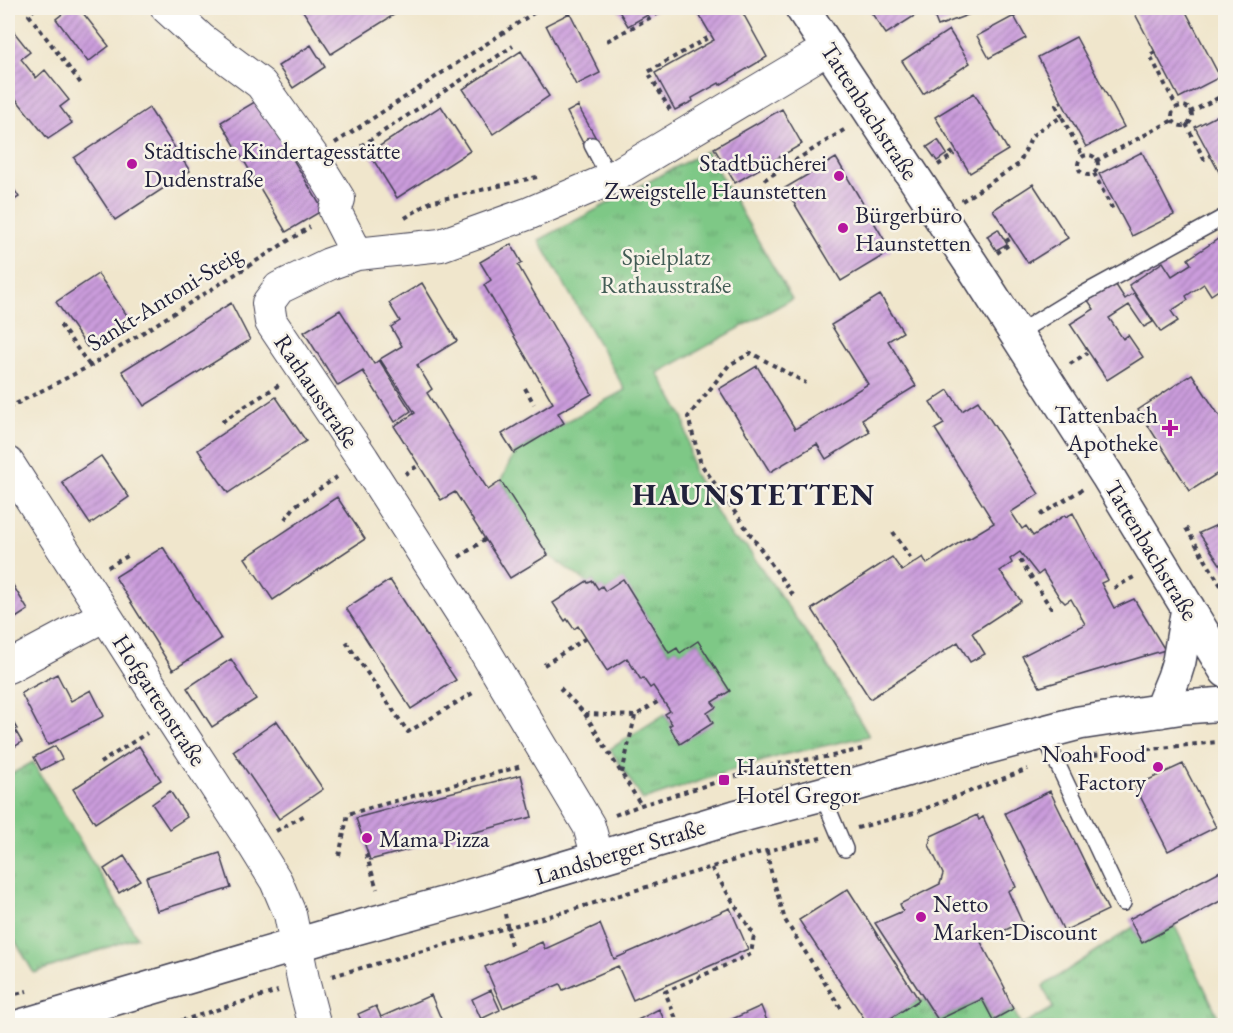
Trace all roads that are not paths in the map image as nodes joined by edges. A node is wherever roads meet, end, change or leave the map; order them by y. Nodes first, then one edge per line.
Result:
1 (167, 8) edge
2 (802, 8) edge
3 (830, 48) junction
4 (592, 145) dead end
5 (610, 179) junction
6 (1226, 216) edge
7 (357, 254) junction
8 (1016, 334) junction
9 (8, 463) edge
10 (1188, 608) junction
11 (105, 615) junction
12 (8, 667) edge
13 (1226, 671) edge
14 (1226, 704) edge
15 (1160, 711) junction
16 (1049, 746) junction
17 (822, 794) junction
18 (845, 849) dead end
19 (598, 858) junction
20 (1123, 903) dead end
21 (296, 945) junction
22 (21, 1026) edge
23 (315, 1026) edge

1 - 7 street
2 - 3 main road, Tattenbachstraße
3 - 5 street, Rathausstraße
3 - 8 main road, Tattenbachstraße
4 - 5 lane
5 - 7 street, Rathausstraße
6 - 8 lane
7 - 19 street, Rathausstraße
8 - 10 main road, Tattenbachstraße
9 - 11 street, Hofgartenstraße
10 - 13 main road, Tattenbachstraße
10 - 15 main road
11 - 12 street
11 - 21 street, Hofgartenstraße
14 - 15 main road, Landsberger Straße
15 - 16 main road, Landsberger Straße
16 - 17 main road, Landsberger Straße
16 - 20 lane
17 - 18 lane
17 - 19 main road, Landsberger Straße
19 - 21 main road, Landsberger Straße
21 - 22 main road, Landsberger Straße
21 - 23 street, Hofgartenstraße

